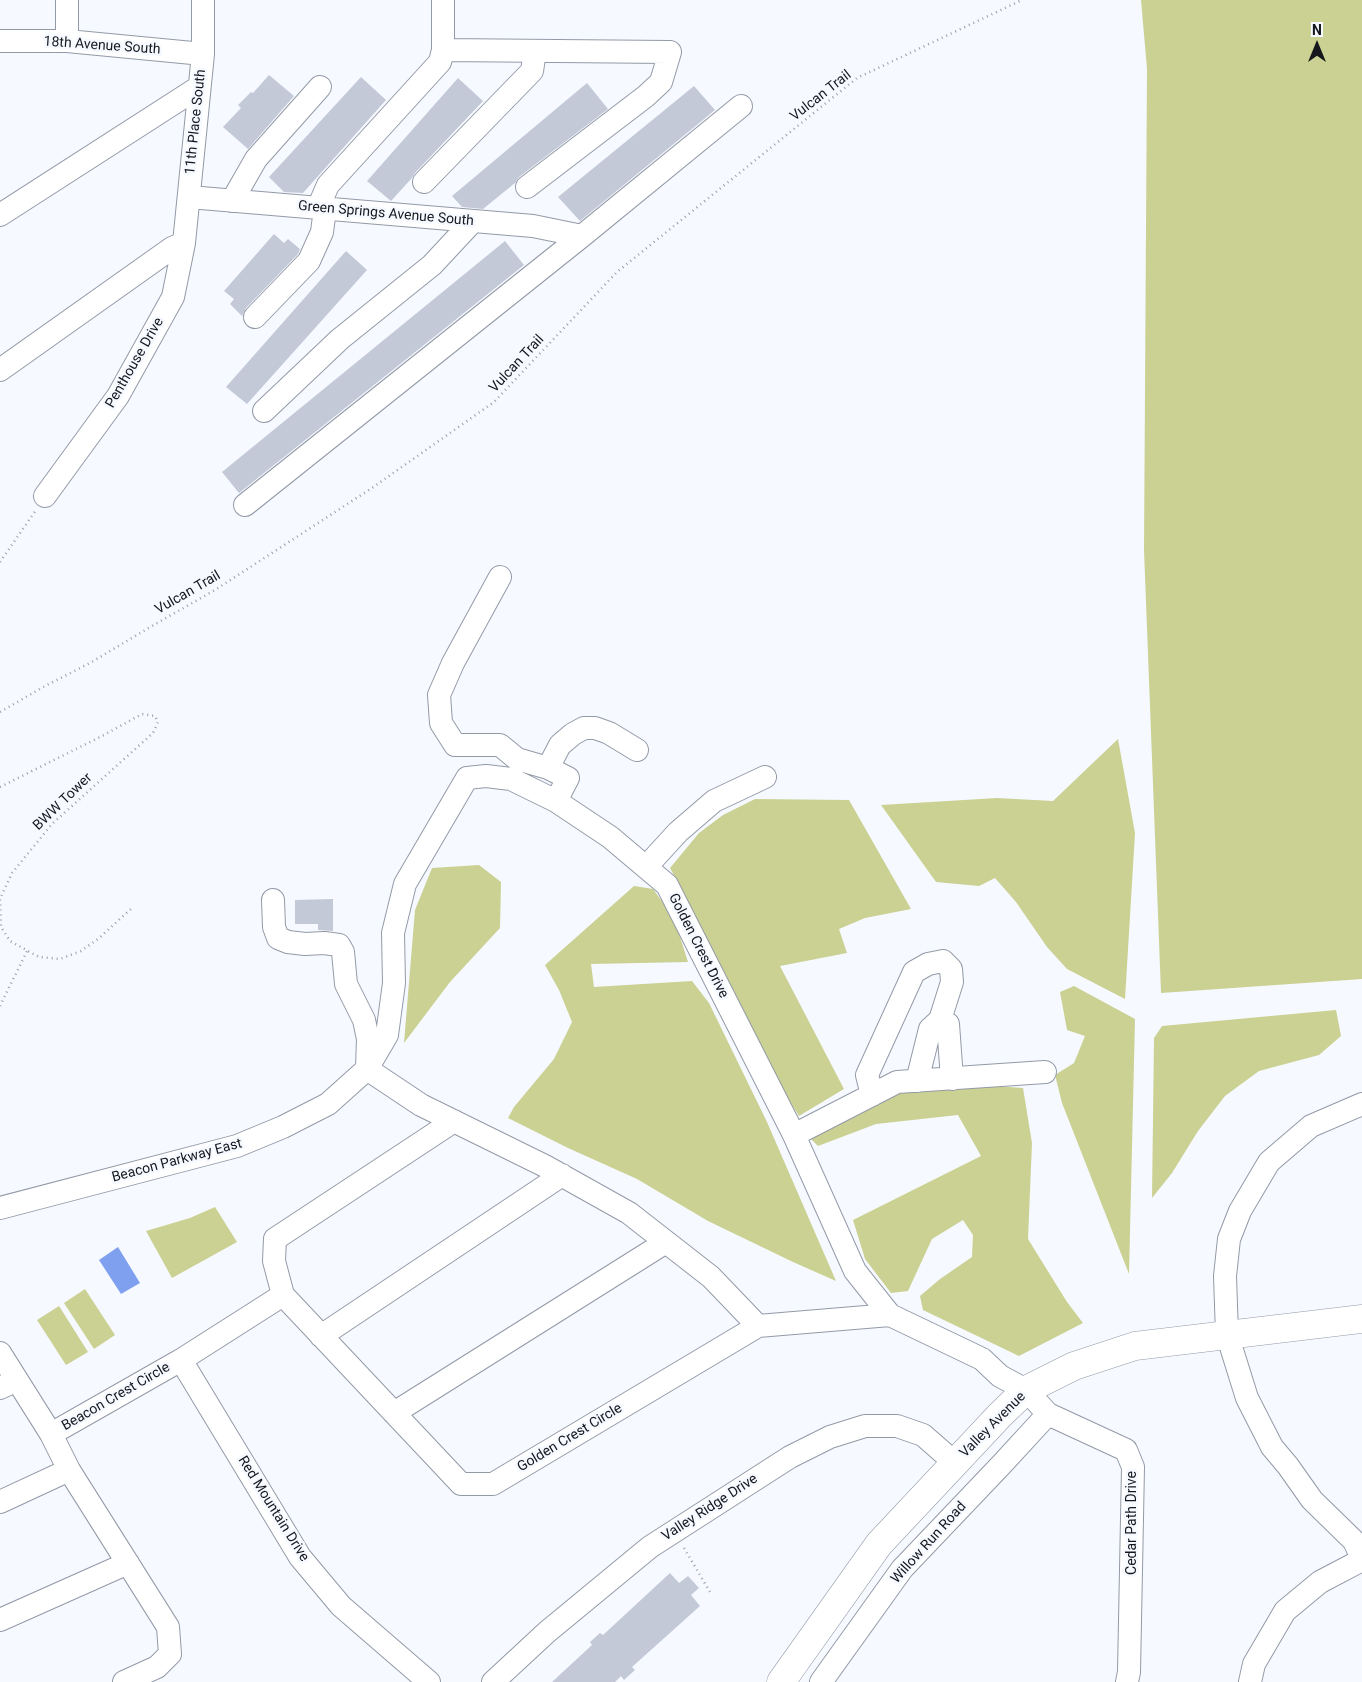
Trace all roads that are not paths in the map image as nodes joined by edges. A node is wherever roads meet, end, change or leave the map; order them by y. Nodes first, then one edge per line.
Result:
1 (67, 0) edge
2 (204, 0) edge
3 (443, 0) edge
4 (67, 40) junction
5 (0, 41) edge
6 (443, 50) junction
7 (535, 51) junction
8 (203, 54) junction
9 (199, 87) junction
10 (320, 87) dead end
11 (741, 106) dead end
12 (424, 182) dead end
13 (527, 186) dead end
14 (189, 197) junction
15 (232, 201) junction
16 (322, 208) junction
17 (0, 215) edge
18 (473, 221) junction
19 (582, 236) junction
20 (184, 244) junction
21 (255, 317) dead end
22 (0, 370) edge
23 (264, 410) dead end
24 (45, 496) road end
25 (245, 505) dead end
26 (500, 576) dead end
27 (637, 750) dead end
28 (548, 768) junction
29 (765, 777) dead end
30 (467, 778) joint
31 (556, 801) junction
32 (646, 867) junction
33 (274, 900) dead end
34 (940, 1020) junction
35 (367, 1069) junction
36 (1044, 1072) dead end
37 (952, 1079) junction
38 (917, 1081) junction
39 (872, 1095) junction
40 (1362, 1104) edge
41 (454, 1121) junction
42 (794, 1135) junction
43 (562, 1175) junction
44 (0, 1208) edge
45 (666, 1242) junction
46 (283, 1295) junction
47 (890, 1315) junction
48 (1362, 1319) edge
49 (758, 1326) junction
50 (1227, 1334) junction
51 (321, 1336) junction
52 (0, 1353) edge
53 (181, 1360) junction
54 (9, 1384) edge
55 (1026, 1390) junction
56 (394, 1414) junction
57 (1048, 1414) junction
58 (50, 1434) junction
59 (955, 1463) junction
60 (69, 1470) junction
61 (0, 1502) edge
62 (1362, 1559) edge
63 (128, 1562) junction
64 (0, 1620) edge
65 (124, 1682) edge
66 (426, 1682) edge
67 (493, 1682) edge
68 (781, 1682) edge
69 (821, 1682) edge
70 (1126, 1682) edge
71 (1250, 1682) edge

1 - 4 street
2 - 8 street, 11th Place South
3 - 6 street
4 - 5 street, 18th Avenue South
4 - 8 street, 18th Avenue South
6 - 7 street
6 - 16 street
7 - 12 street
7 - 13 street
8 - 9 street, 11th Place South
9 - 14 street, 11th Place South
9 - 17 street
10 - 15 street
11 - 19 street
14 - 15 street, Green Springs Avenue South
14 - 20 street, 11th Place South
15 - 16 street, Green Springs Avenue South
16 - 18 street, Green Springs Avenue South
16 - 21 street
18 - 19 street, Green Springs Avenue South
18 - 23 street
19 - 25 street
20 - 22 street
20 - 24 street, Penthouse Drive
26 - 28 street
27 - 28 street
28 - 31 street
29 - 32 street
30 - 31 street, Golden Crest Drive
30 - 35 street, Beacon Parkway East
31 - 32 street, Golden Crest Drive
32 - 42 street, Golden Crest Drive
33 - 35 street
34 - 37 street
34 - 38 street
34 - 39 street
35 - 41 street
35 - 44 street, Beacon Parkway East
36 - 37 street
37 - 38 street
38 - 39 street
39 - 42 street
40 - 50 street
41 - 43 street
41 - 46 street, Golden Crest Circle
42 - 47 street, Golden Crest Drive
43 - 45 street
43 - 51 street
45 - 49 street
45 - 56 street
46 - 51 street, Golden Crest Circle
46 - 53 street
47 - 49 street, Golden Crest Circle
47 - 55 street, Golden Crest Drive
48 - 50 main road, Valley Avenue
49 - 56 street, Golden Crest Circle
50 - 55 main road, Valley Avenue
50 - 62 street
51 - 56 street, Golden Crest Circle
52 - 54 street, Beacon Crest Circle
53 - 58 street, Beacon Crest Circle
53 - 66 street, Red Mountain Drive
54 - 58 street, Beacon Crest Circle
55 - 57 street, Golden Crest Drive
55 - 59 main road, Valley Avenue
57 - 69 street, Willow Run Road
57 - 70 street, Cedar Path Drive
58 - 60 street, Beacon Crest Circle
59 - 67 street, Valley Ridge Drive
59 - 68 main road, Valley Avenue
60 - 61 street
60 - 63 street, Beacon Crest Circle
62 - 71 street
63 - 64 street
63 - 65 street, Beacon Crest Circle

